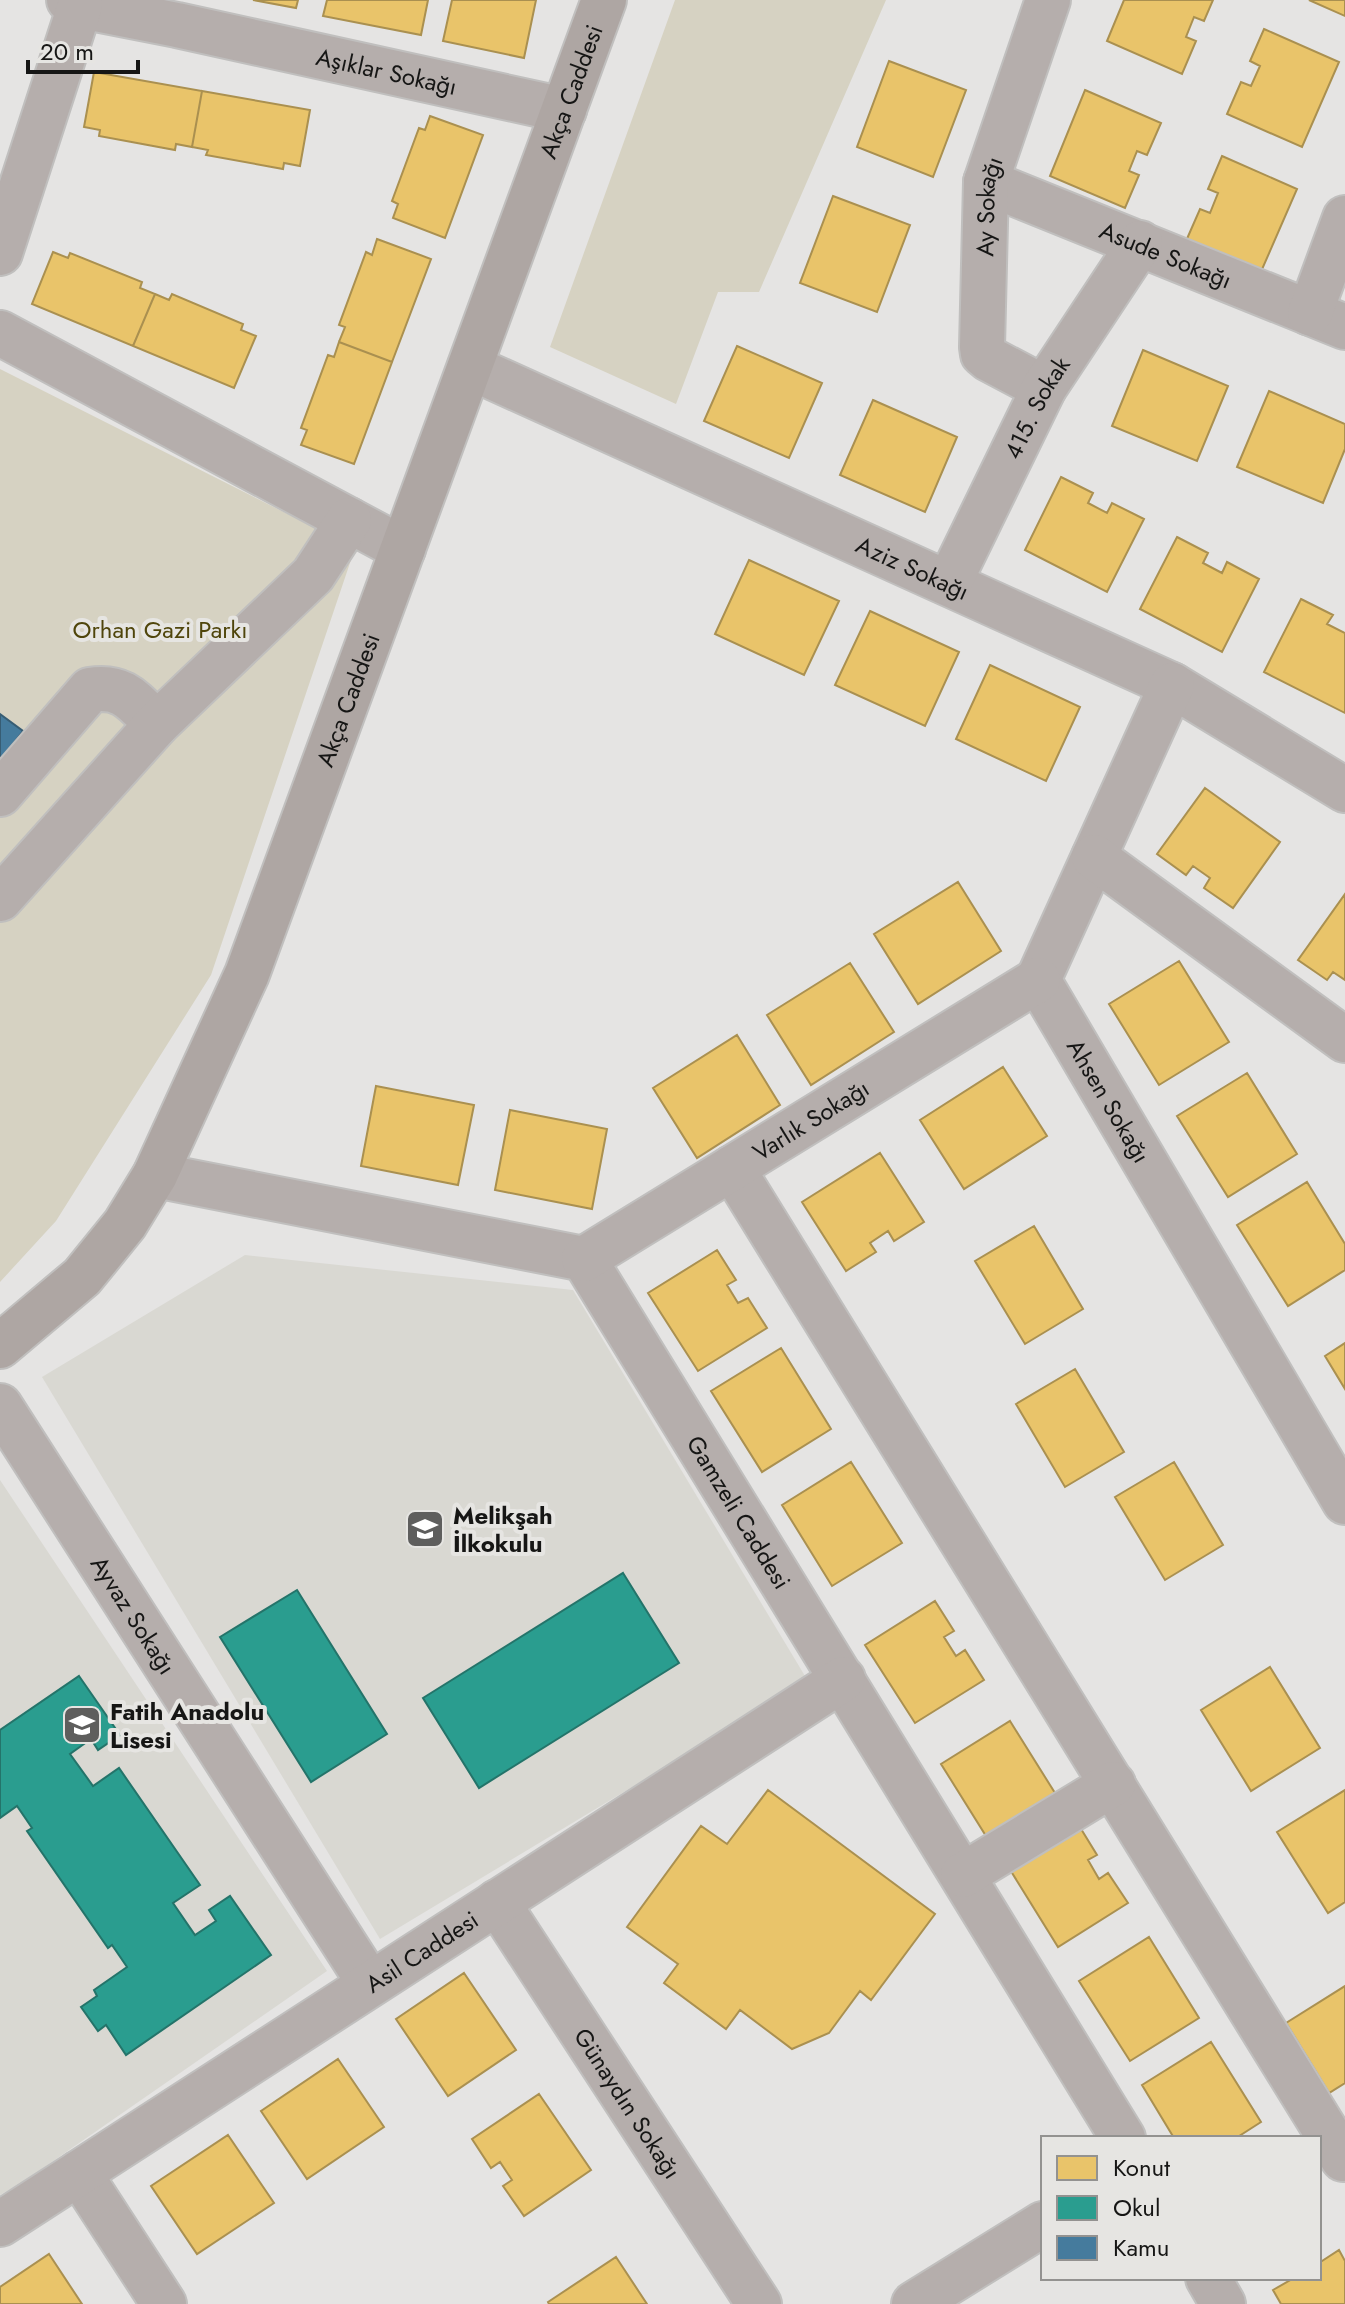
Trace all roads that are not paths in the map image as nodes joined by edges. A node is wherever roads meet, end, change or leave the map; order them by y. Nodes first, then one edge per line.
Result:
1 (604, 0) edge
2 (1048, 0) edge
3 (74, 3) edge
4 (564, 110) junction
5 (986, 182) junction
6 (1345, 218) edge
7 (1140, 243) junction
8 (0, 253) edge
9 (1328, 320) edge
10 (0, 333) edge
11 (470, 367) junction
12 (1044, 388) junction
13 (349, 520) junction
14 (403, 549) junction
15 (949, 583) junction
16 (1172, 685) junction
17 (157, 724) junction
18 (1345, 790) edge
19 (0, 794) edge
20 (1094, 857) junction
21 (0, 899) edge
22 (1038, 980) junction
23 (1345, 1040) edge
24 (732, 1168) junction
25 (155, 1175) junction
26 (584, 1259) junction
27 (0, 1346) edge
28 (0, 1406) edge
29 (1345, 1502) edge
30 (843, 1679) junction
31 (1113, 1784) junction
32 (963, 1875) junction
33 (497, 1902) junction
34 (370, 1984) junction
35 (1122, 2136) edge
36 (1320, 2136) edge
37 (1321, 2138) edge
38 (1336, 2163) edge
39 (79, 2173) junction
40 (0, 2224) edge
41 (1041, 2225) edge
42 (1209, 2280) edge
43 (164, 2304) edge
44 (759, 2304) edge
45 (914, 2304) edge
46 (1223, 2304) edge

1 - 4 main road, Akça Caddesi
2 - 5 street, Ay Sokağı
3 - 4 street, Aşıklar Sokağı
3 - 8 street
4 - 11 main road, Akça Caddesi
5 - 7 street, Asude Sokağı
5 - 12 street, Ay Sokağı
6 - 9 street
7 - 9 street, Asude Sokağı
7 - 12 street, 415. Sokak
10 - 13 street
11 - 14 main road, Akça Caddesi
11 - 15 street, Aziz Sokağı
12 - 15 street, 415. Sokak
13 - 14 street
13 - 17 street
14 - 25 main road, Akça Caddesi
15 - 16 street, Aziz Sokağı
16 - 18 street, Aziz Sokağı
16 - 20 street
17 - 19 street
17 - 21 street
20 - 22 street
20 - 23 street
22 - 24 street, Varlık Sokağı
22 - 29 street, Ahsen Sokağı
24 - 26 street, Varlık Sokağı
24 - 31 street
25 - 26 street
25 - 27 main road, Akça Caddesi
26 - 30 street, Gamzeli Caddesi
28 - 34 street, Ayvaz Sokağı
30 - 32 street, Gamzeli Caddesi
30 - 33 street, Asil Caddesi
31 - 32 street
31 - 36 street
32 - 35 street, Gamzeli Caddesi
33 - 34 street, Asil Caddesi
33 - 44 street, Günaydın Sokağı
34 - 39 street, Asil Caddesi
37 - 38 street
39 - 40 street, Asil Caddesi
39 - 43 street
41 - 45 street
42 - 46 street

